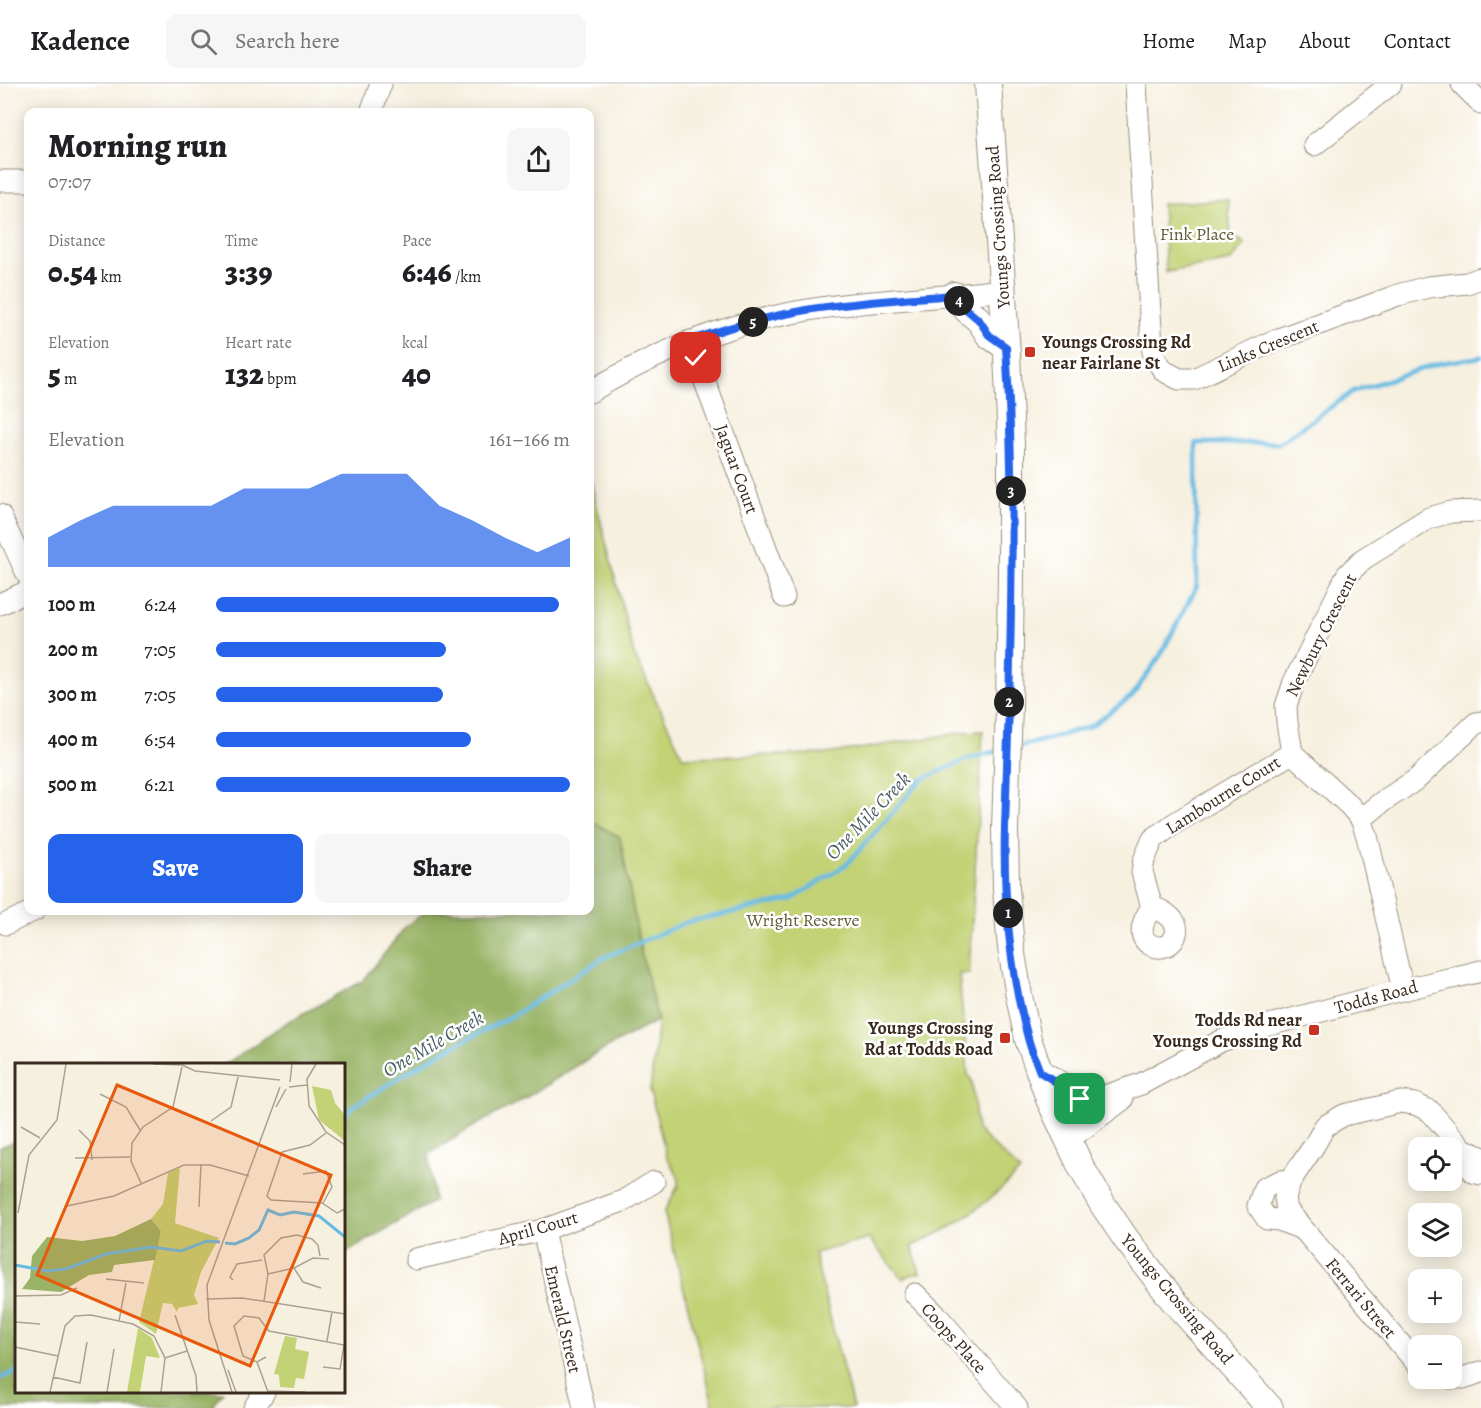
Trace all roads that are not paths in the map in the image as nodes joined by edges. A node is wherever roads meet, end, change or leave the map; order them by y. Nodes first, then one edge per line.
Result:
1 (381, 84) edge
2 (988, 84) edge
3 (1136, 84) edge
4 (1391, 84) edge
5 (1462, 84) edge
6 (1481, 103) edge
7 (372, 108) edge
8 (1314, 145) dead end
9 (0, 181) edge
10 (24, 182) edge
11 (1481, 278) edge
12 (1002, 290) junction
13 (954, 295) junction
14 (690, 341) junction
15 (1006, 347) junction
16 (594, 390) edge
17 (1481, 511) edge
18 (0, 515) edge
19 (24, 567) edge
20 (24, 593) edge
21 (784, 597) dead end
22 (0, 604) edge
23 (1481, 722) edge
24 (1292, 753) junction
25 (1360, 819) junction
26 (1152, 907) dead end
27 (25, 915) edge
28 (6, 924) dead end
29 (1481, 971) edge
30 (1403, 990) junction
31 (1040, 1072) junction
32 (1141, 1084) junction
33 (1094, 1103) junction
34 (1064, 1132) junction
35 (1472, 1153) edge
36 (1481, 1174) edge
37 (1291, 1180) junction
38 (654, 1182) dead end
39 (1303, 1229) junction
40 (543, 1230) junction
41 (416, 1259) dead end
42 (915, 1294) dead end
43 (1408, 1353) edge
44 (1481, 1372) edge
45 (1462, 1378) edge
46 (263, 1393) edge
47 (254, 1408) edge
48 (584, 1408) edge
49 (1017, 1408) edge
50 (1270, 1408) edge

1 - 7 street
2 - 12 main road, Youngs Crossing Road
3 - 11 street, Links Crescent
4 - 8 street
5 - 6 street
9 - 10 street
12 - 13 street
12 - 15 main road, Youngs Crossing Road
13 - 14 street
13 - 15 main road
14 - 16 street
14 - 21 street, Jaguar Court
15 - 31 main road, Youngs Crossing Road
17 - 24 street, Newbury Crescent
18 - 19 street
20 - 22 street
23 - 25 street
24 - 25 street
24 - 26 street, Lambourne Court
25 - 30 street
27 - 28 street
29 - 30 street, Todds Road
30 - 32 street, Todds Road
31 - 33 main road
31 - 34 main road, Youngs Crossing Road
32 - 33 street, Todds Road
32 - 34 street, Todds Road
33 - 34 street, Todds Road
34 - 50 main road, Youngs Crossing Road
35 - 36 street, Ferrari Street
35 - 37 street, Ferrari Street
37 - 39 street, Ferrari Street
37 - 39 street
38 - 40 street, April Court
39 - 43 street, Ferrari Street
40 - 41 street, April Court
40 - 48 street, Emerald Street
42 - 49 street, Coops Place
44 - 45 street
46 - 47 street

